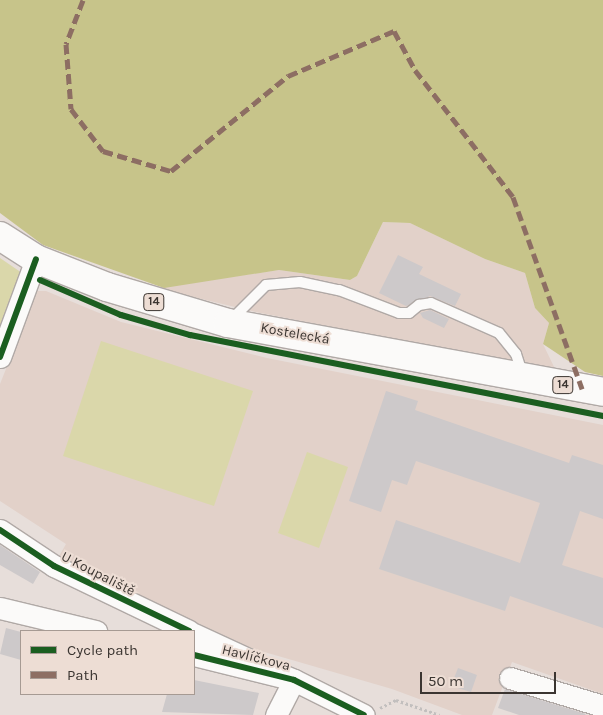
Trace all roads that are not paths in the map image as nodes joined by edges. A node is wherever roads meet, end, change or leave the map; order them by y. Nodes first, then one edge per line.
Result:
1 (0, 236) edge
2 (36, 259) junction
3 (228, 322) junction
4 (0, 357) edge
5 (524, 378) junction
6 (603, 392) edge
7 (0, 530) edge
8 (0, 608) edge
9 (92, 630) edge
10 (187, 630) edge
11 (195, 634) edge
12 (195, 656) edge
13 (510, 678) dead end
14 (294, 680) junction
15 (603, 706) edge
16 (370, 713) edge
17 (276, 715) edge

1 - 2 main road, Kostelecká / 14
2 - 3 main road, Kostelecká / 14
2 - 4 street
3 - 5 main road, Kostelecká / 14
3 - 5 lane
5 - 6 main road, Kostelecká / 14
7 - 10 street, U Koupaliště
8 - 9 street
11 - 14 street
12 - 14 street, Havlíčkova
13 - 15 street
14 - 16 street, Havlíčkova
14 - 17 street

